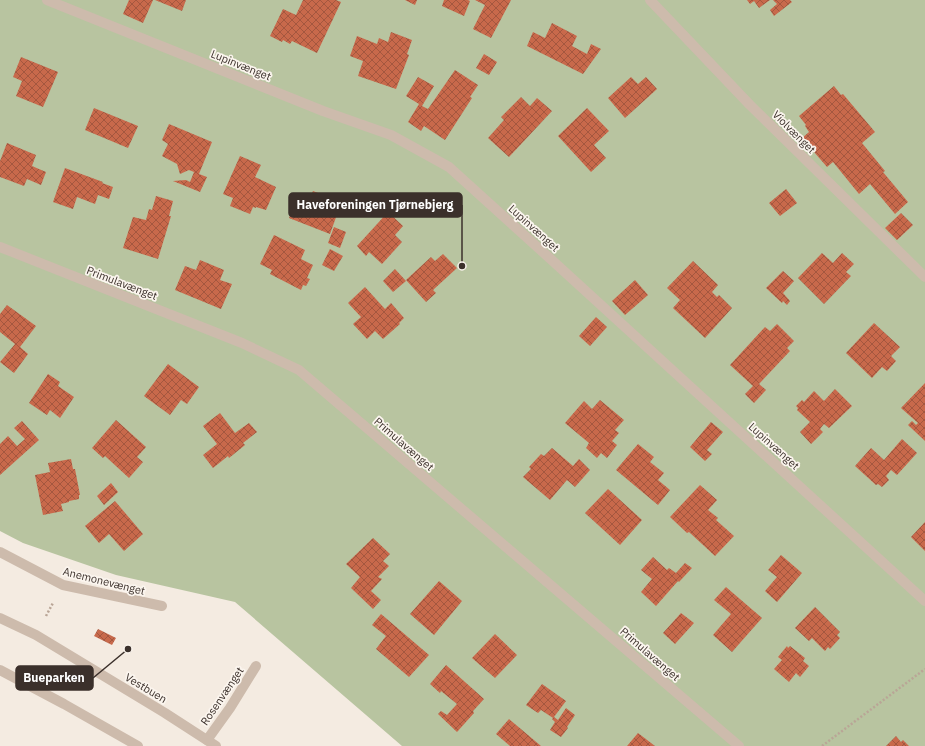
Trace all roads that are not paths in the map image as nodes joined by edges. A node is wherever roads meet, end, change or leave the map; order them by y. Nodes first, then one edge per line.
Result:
1 (47, 0) edge
2 (650, 0) edge
3 (0, 247) edge
4 (925, 277) edge
5 (0, 552) edge
6 (925, 601) edge
7 (162, 606) dead end
8 (0, 618) edge
9 (256, 666) dead end
10 (0, 670) edge
11 (205, 743) edge
12 (138, 746) edge
13 (216, 746) edge
14 (739, 746) edge

1 - 6 street, Lupinvænget
2 - 4 street, Violvænget
3 - 14 street, Primulavænget
5 - 7 street, Anemonevænget
8 - 11 street, Vestbuen
9 - 11 street, Rosenvænget
10 - 12 street
11 - 13 street, Vestbuen

